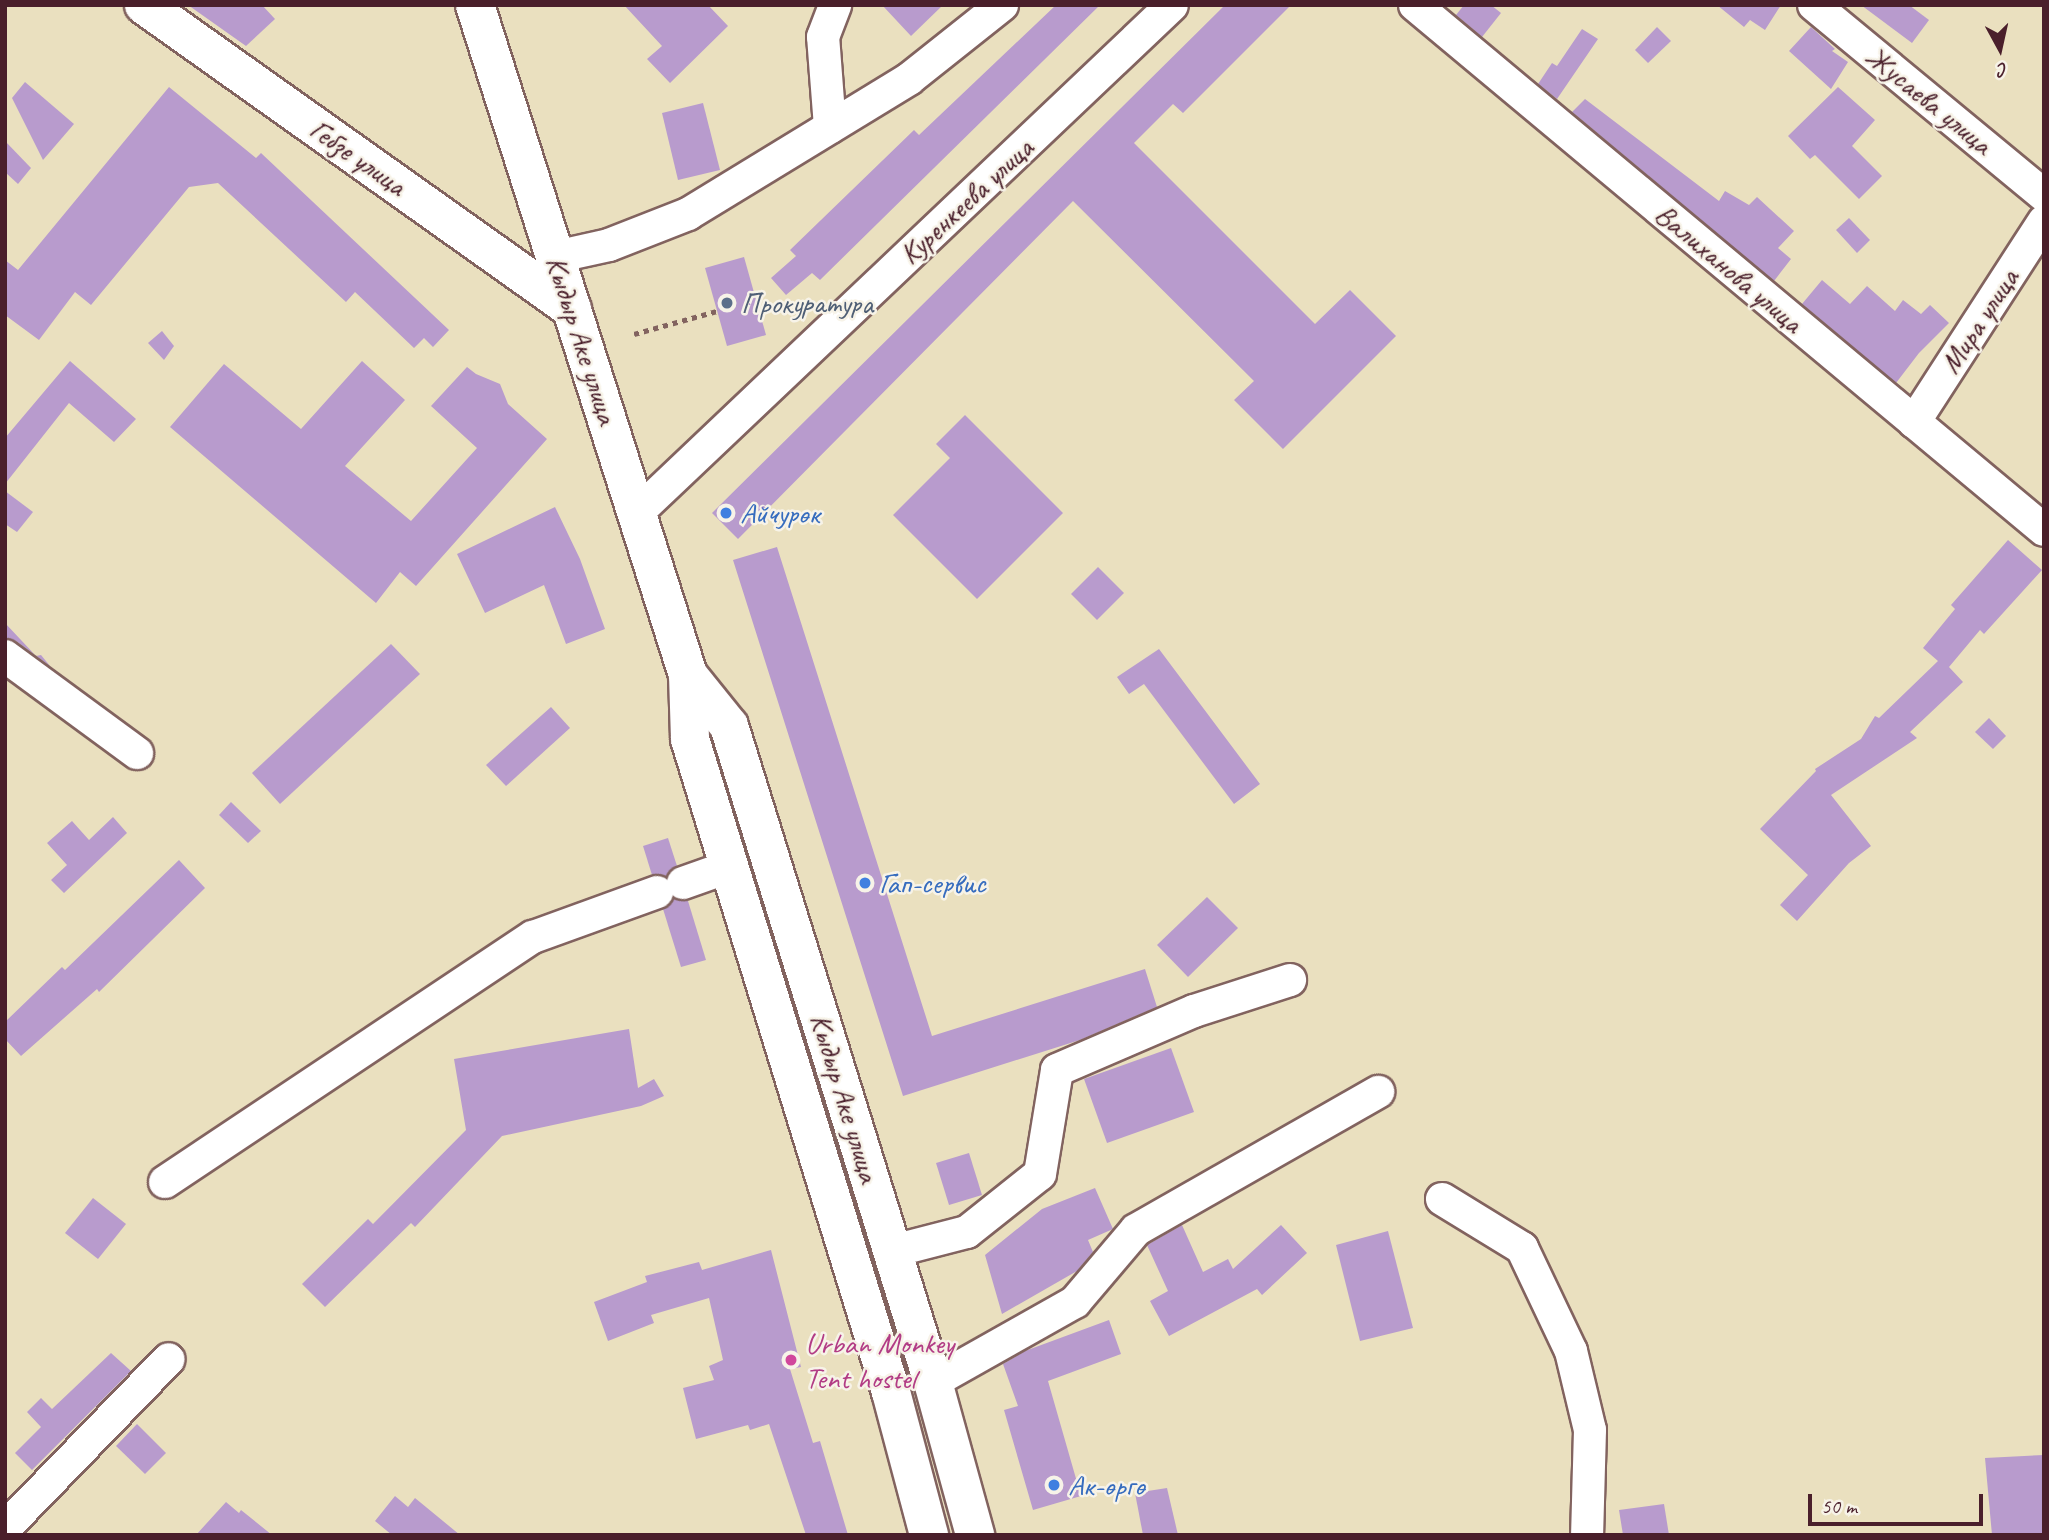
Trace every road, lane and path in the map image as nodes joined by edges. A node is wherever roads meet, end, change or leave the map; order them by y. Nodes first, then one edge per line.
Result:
1 (144, 5) edge
2 (475, 5) edge
3 (835, 5) edge
4 (1002, 5) edge
5 (1172, 5) edge
6 (1415, 5) edge
7 (1814, 5) edge
8 (830, 127) junction
9 (2044, 195) edge
10 (2044, 221) edge
11 (555, 257) junction
12 (572, 309) junction
13 (717, 312) dead end
14 (634, 334) dead end
15 (1914, 422) junction
16 (638, 512) junction
17 (2044, 530) edge
18 (5, 656) edge
19 (688, 675) junction
20 (137, 753) dead end
21 (731, 866) junction
22 (1290, 980) dead end
23 (1378, 1092) dead end
24 (165, 1182) dead end
25 (1442, 1199) dead end
26 (893, 1251) junction
27 (169, 1359) dead end
28 (933, 1382) junction
29 (891, 1392) junction
30 (5, 1528) edge
31 (928, 1533) edge
32 (975, 1535) edge
33 (1587, 1535) edge

1 - 12 main road, Гебзе улица
2 - 11 main road, Кыдыр Аке улица
3 - 8 street
4 - 8 street
5 - 16 street, Куренкеева улица
6 - 15 street, Валиханова улица
7 - 9 street, Жусаева улица
8 - 11 street
10 - 15 street, Мира улица
11 - 12 main road, Кыдыр Аке улица
12 - 16 main road, Кыдыр Аке улица
13 - 14 path
15 - 17 street, Валиханова улица
16 - 19 main road, Кыдыр Аке улица
18 - 20 street
19 - 21 main road, Кыдыр Аке улица
19 - 26 main road, Кыдыр Аке улица
21 - 24 street
21 - 29 main road, Кыдыр Аке улица
22 - 26 street
23 - 28 street
25 - 33 street
26 - 28 main road, Кыдыр Аке улица
27 - 30 street
28 - 29 main road
28 - 32 main road, Кыдыр Аке улица
29 - 31 main road, Кыдыр Аке улица

